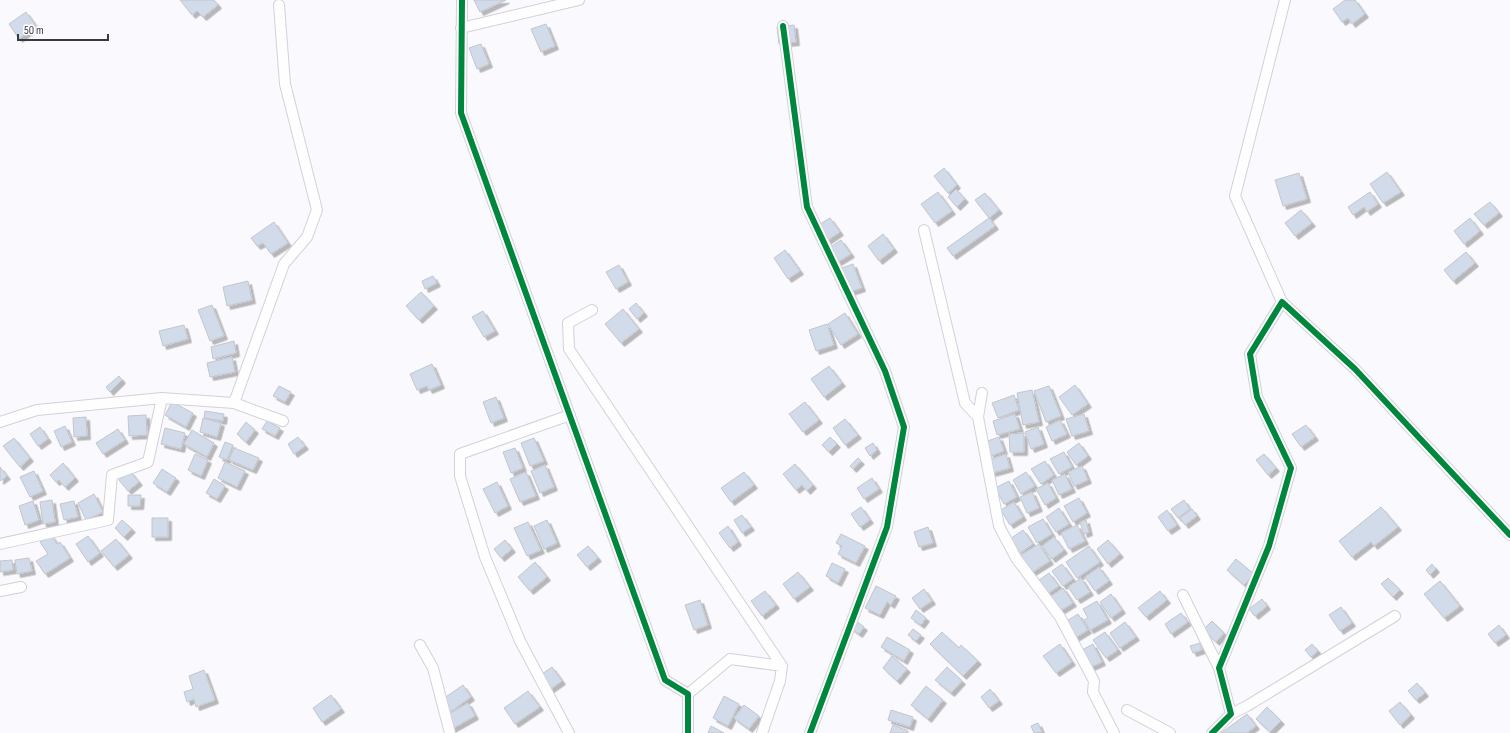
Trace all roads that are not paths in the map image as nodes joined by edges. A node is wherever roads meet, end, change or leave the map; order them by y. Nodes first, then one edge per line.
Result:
1 (462, 0) edge
2 (579, 0) edge
3 (1286, 0) edge
4 (279, 5) dead end
5 (783, 26) dead end
6 (461, 28) junction
7 (924, 230) dead end
8 (1282, 302) junction
9 (592, 310) dead end
10 (982, 393) dead end
11 (162, 398) junction
12 (234, 403) junction
13 (570, 415) junction
14 (978, 417) junction
15 (283, 421) dead end
16 (0, 422) edge
17 (1510, 535) edge
18 (0, 544) edge
19 (21, 587) dead end
20 (0, 591) edge
21 (1183, 595) dead end
22 (1395, 616) dead end
23 (420, 645) dead end
24 (782, 666) junction
25 (1219, 668) junction
26 (688, 694) junction
27 (1128, 710) dead end
28 (1231, 714) junction
29 (450, 733) edge
30 (569, 733) edge
31 (688, 733) edge
32 (762, 733) edge
33 (810, 733) edge
34 (1114, 733) edge
35 (1170, 733) edge
36 (1212, 733) edge

1 - 6 street
2 - 6 street
3 - 8 street
4 - 12 street
5 - 33 street
6 - 13 street
7 - 14 street
8 - 17 street
8 - 25 street
9 - 24 street
10 - 14 street
11 - 12 street
11 - 16 street
11 - 18 street
12 - 15 street
13 - 26 street
13 - 30 street
14 - 34 street
19 - 20 street
21 - 25 street
22 - 28 street
23 - 29 street
24 - 26 street
24 - 32 street
25 - 28 street
26 - 31 street
27 - 35 street
28 - 36 street

